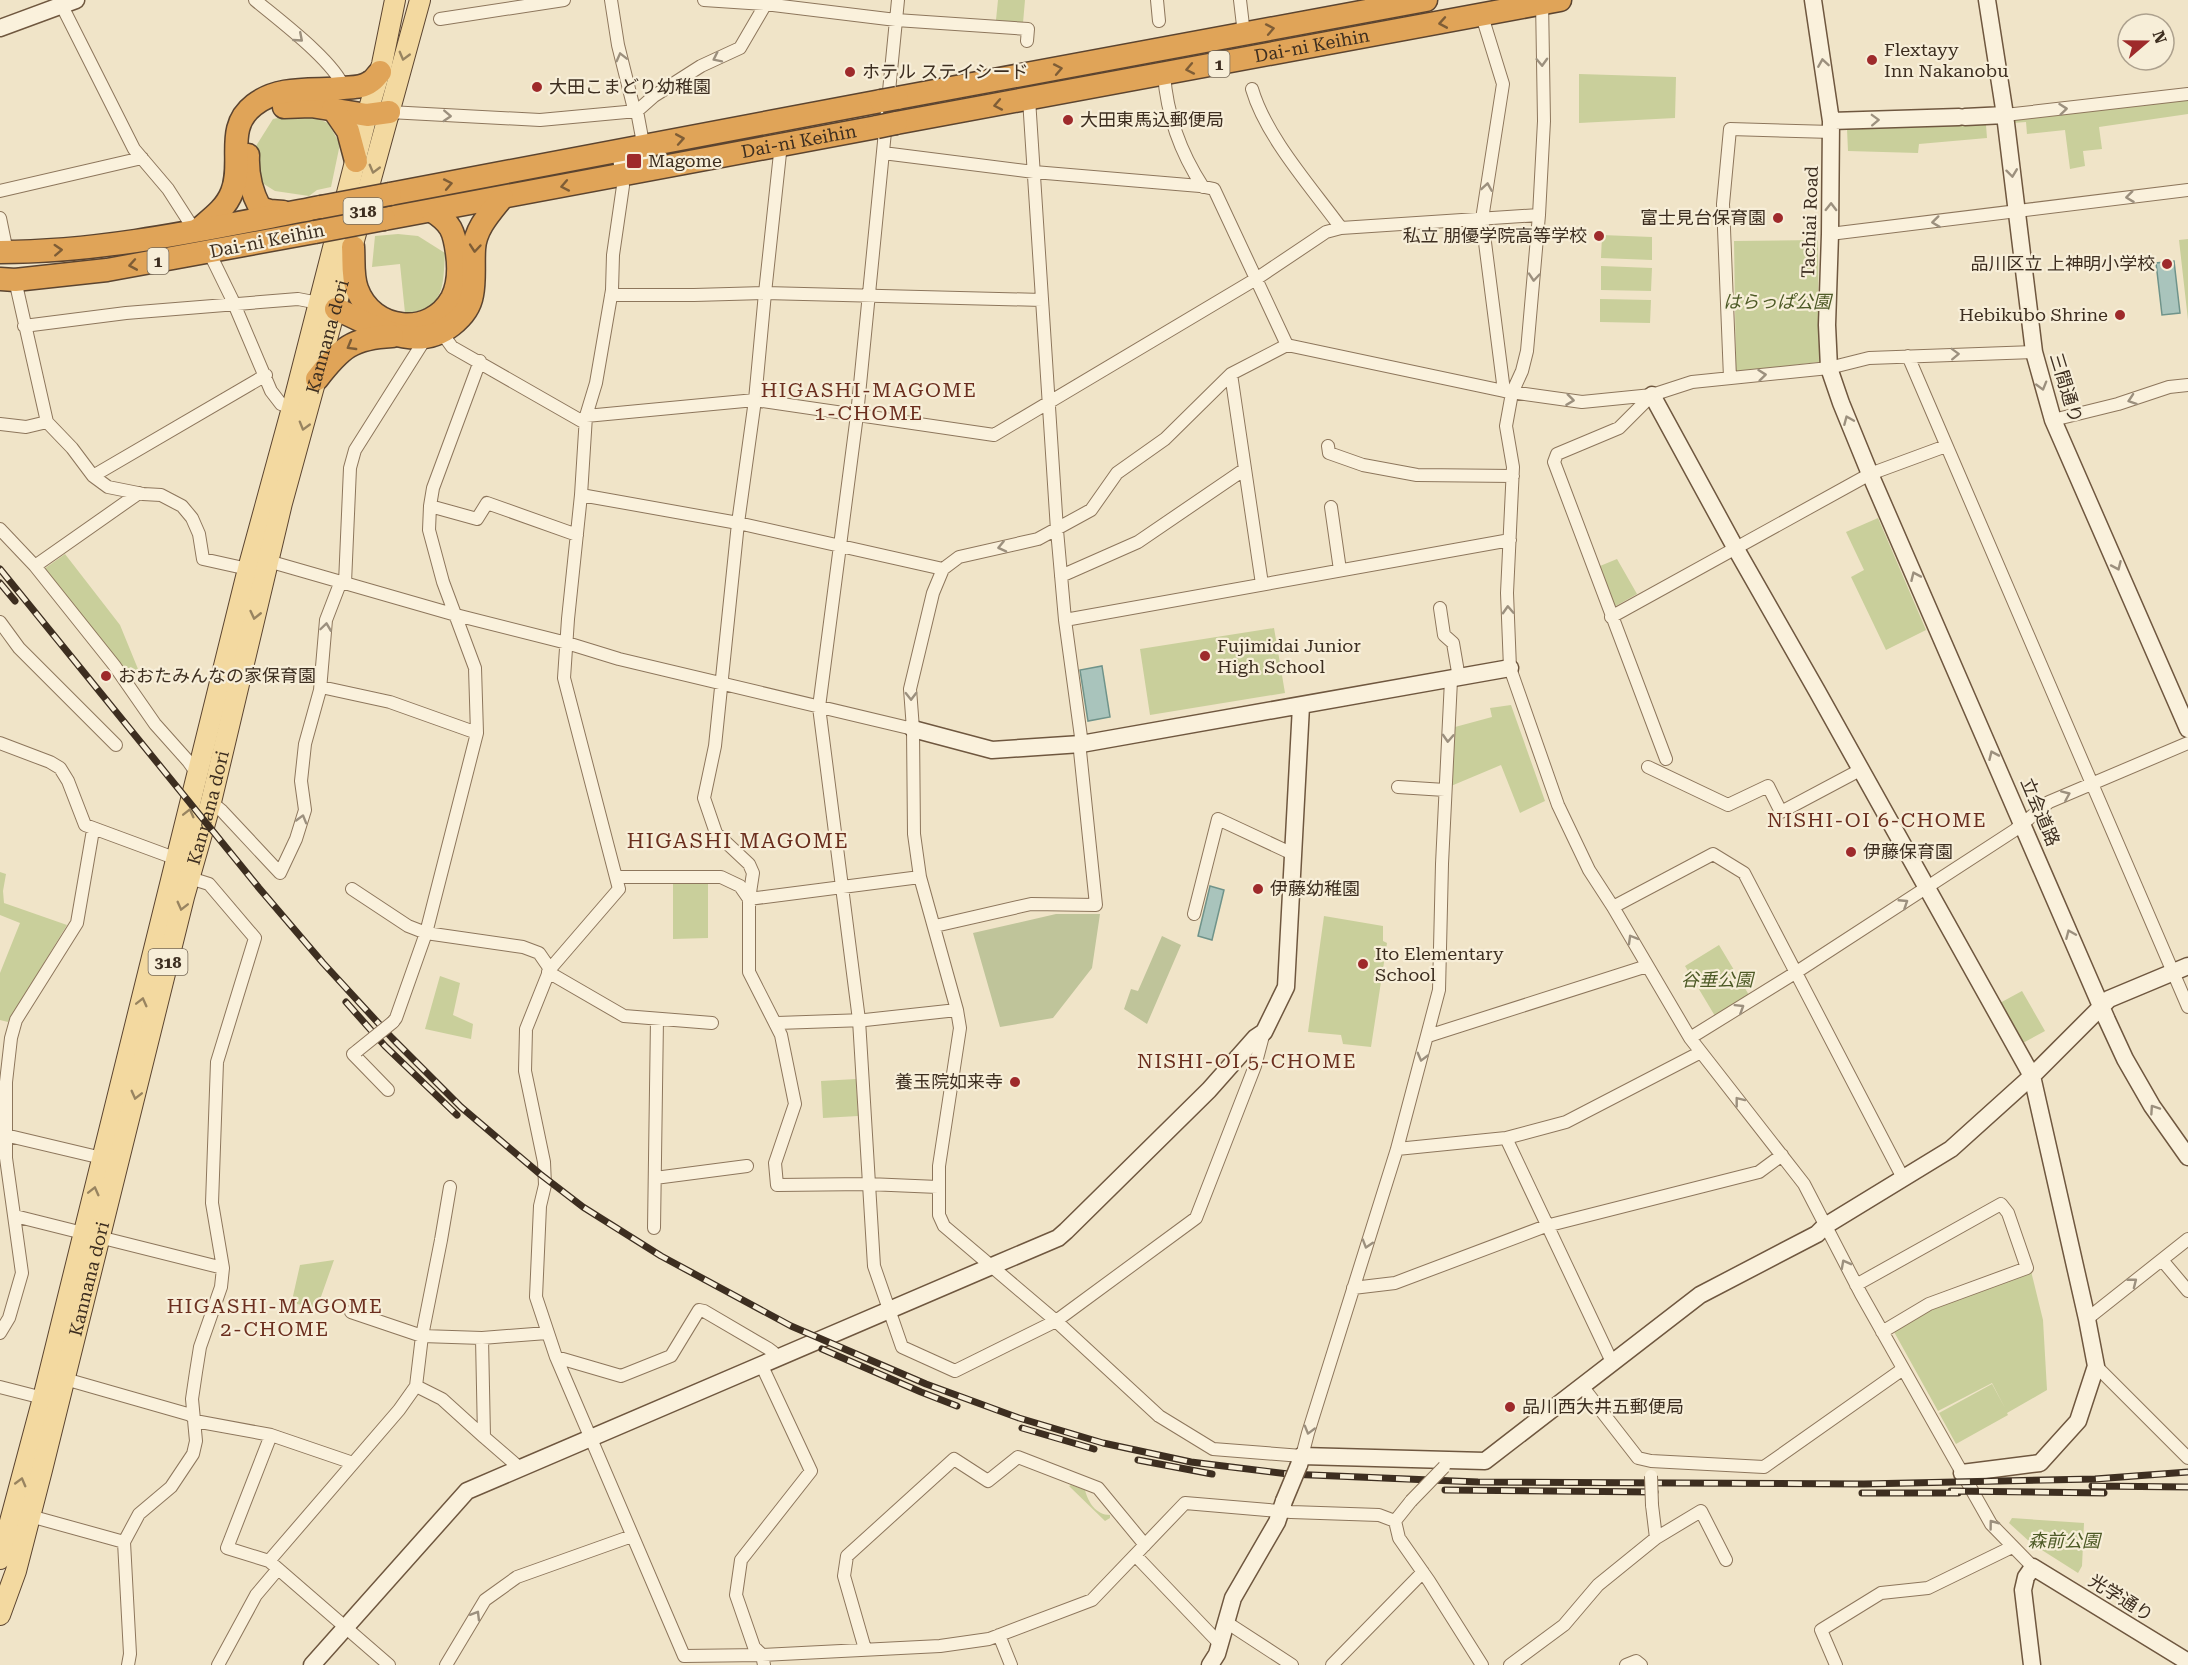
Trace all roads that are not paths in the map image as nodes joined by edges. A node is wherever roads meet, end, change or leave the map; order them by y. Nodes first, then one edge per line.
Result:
1 (255, 0) edge
2 (420, 0) edge
3 (564, 0) edge
4 (611, 0) edge
5 (704, 0) edge
6 (898, 0) edge
7 (1157, 0) edge
8 (1240, 0) edge
9 (1426, 0) edge
10 (1813, 0) edge
11 (1987, 0) edge
12 (1548, 1) edge
13 (394, 2) edge
14 (766, 2) edge
15 (69, 3) edge
16 (1382, 4) edge
17 (1482, 16) junction
18 (440, 19) dead end
19 (896, 20) junction
20 (1159, 21) dead end
21 (0, 28) edge
22 (1244, 34) junction
23 (1027, 41) dead end
24 (380, 72) junction
25 (1164, 74) junction
26 (344, 88) junction
27 (1252, 89) dead end
28 (320, 91) junction
29 (2188, 94) edge
30 (1029, 99) junction
31 (333, 110) junction
32 (376, 110) junction
33 (637, 111) junction
34 (2005, 115) junction
35 (1832, 126) junction
36 (781, 144) junction
37 (643, 146) junction
38 (618, 150) junction
39 (883, 153) junction
40 (142, 158) junction
41 (356, 161) junction
42 (648, 170) junction
43 (1034, 172) junction
44 (622, 175) junction
45 (1203, 187) junction
46 (2188, 190) edge
47 (0, 191) edge
48 (502, 198) junction
49 (432, 211) junction
50 (2017, 211) junction
51 (289, 212) junction
52 (1539, 215) junction
53 (0, 218) edge
54 (1482, 219) junction
55 (1341, 228) junction
56 (196, 230) junction
57 (1830, 234) junction
58 (353, 247) junction
59 (3, 252) edge
60 (209, 252) junction
61 (7, 279) edge
62 (1256, 279) junction
63 (765, 293) junction
64 (611, 295) junction
65 (867, 297) junction
66 (1042, 300) junction
67 (235, 305) junction
68 (327, 305) junction
69 (24, 326) junction
70 (430, 327) junction
71 (397, 336) junction
72 (1287, 345) junction
73 (2034, 351) junction
74 (1908, 356) junction
75 (480, 361) junction
76 (1829, 368) junction
77 (1231, 374) junction
78 (266, 375) junction
79 (1730, 378) junction
80 (317, 379) junction
81 (2188, 385) edge
82 (1508, 392) junction
83 (1652, 395) junction
84 (755, 400) junction
85 (1049, 404) junction
86 (292, 408) junction
87 (856, 415) junction
88 (586, 420) junction
89 (2053, 420) junction
90 (46, 422) junction
91 (0, 424) edge
92 (1946, 446) junction
93 (1328, 447) dead end
94 (1245, 469) junction
95 (1870, 474) junction
96 (93, 476) junction
97 (1513, 476) junction
98 (139, 493) junction
99 (581, 495) junction
100 (429, 507) junction
101 (1331, 507) dead end
102 (738, 523) junction
103 (0, 529) edge
104 (1057, 530) junction
105 (577, 535) junction
106 (1510, 540) junction
107 (839, 545) junction
108 (1736, 549) junction
109 (268, 561) junction
110 (35, 566) junction
111 (248, 569) junction
112 (943, 569) junction
113 (1340, 570) junction
114 (1061, 576) junction
115 (343, 582) junction
116 (1262, 584) junction
117 (1440, 609) dead end
118 (456, 615) junction
119 (1611, 617) junction
120 (1065, 620) junction
121 (0, 622) edge
122 (567, 643) junction
123 (1510, 668) junction
124 (1455, 679) junction
125 (722, 683) junction
126 (321, 687) junction
127 (1301, 706) junction
128 (819, 708) junction
129 (913, 729) junction
130 (2188, 729) edge
131 (477, 733) junction
132 (0, 743) edge
133 (2188, 743) edge
134 (1081, 744) junction
135 (116, 745) dead end
136 (1666, 759) dead end
137 (1648, 767) dead end
138 (1860, 770) junction
139 (198, 775) junction
140 (2092, 783) junction
141 (1398, 787) dead end
142 (1445, 790) junction
143 (211, 802) junction
144 (2024, 824) junction
145 (93, 830) junction
146 (1293, 855) junction
147 (177, 859) junction
148 (921, 876) junction
149 (616, 877) junction
150 (190, 878) junction
151 (841, 887) junction
152 (1927, 888) junction
153 (352, 889) dead end
154 (749, 899) junction
155 (1613, 907) junction
156 (1194, 915) dead end
157 (935, 926) junction
158 (426, 933) junction
159 (1647, 966) junction
160 (549, 970) junction
161 (2181, 970) edge
162 (1796, 973) junction
163 (2102, 1007) junction
164 (2188, 1007) edge
165 (957, 1010) junction
166 (657, 1019) junction
167 (859, 1020) junction
168 (712, 1023) dead end
169 (777, 1023) junction
170 (1264, 1032) junction
171 (1428, 1036) junction
172 (1690, 1038) junction
173 (1701, 1052) junction
174 (2032, 1076) junction
175 (387, 1090) dead end
176 (3, 1134) edge
177 (1506, 1138) junction
178 (1397, 1149) junction
179 (1782, 1155) junction
180 (2188, 1157) edge
181 (102, 1158) junction
182 (747, 1166) dead end
183 (655, 1178) junction
184 (1903, 1178) junction
185 (868, 1184) junction
186 (450, 1187) dead end
187 (938, 1187) junction
188 (15, 1216) junction
189 (1546, 1226) junction
190 (1825, 1226) junction
191 (654, 1228) dead end
192 (91, 1235) junction
193 (2188, 1239) edge
194 (2162, 1260) junction
195 (992, 1266) junction
196 (223, 1268) junction
197 (1857, 1286) junction
198 (1353, 1288) junction
199 (2188, 1291) edge
200 (888, 1311) junction
201 (351, 1312) dead end
202 (2087, 1319) junction
203 (1056, 1321) junction
204 (1882, 1332) junction
205 (0, 1333) edge
206 (547, 1333) junction
207 (422, 1336) junction
208 (482, 1338) junction
209 (556, 1357) junction
210 (768, 1361) junction
211 (1612, 1362) junction
212 (2096, 1366) junction
213 (1903, 1369) junction
214 (65, 1379) junction
215 (416, 1386) junction
216 (1582, 1386) junction
217 (0, 1387) edge
218 (43, 1398) junction
219 (195, 1421) junction
220 (271, 1435) junction
221 (484, 1437) junction
222 (591, 1437) junction
223 (2188, 1458) edge
224 (1301, 1460) junction
225 (353, 1463) junction
226 (1448, 1464) junction
227 (1651, 1468) junction
228 (521, 1469) junction
229 (1962, 1473) junction
230 (1282, 1506) junction
231 (14, 1512) edge
232 (1395, 1521) junction
233 (632, 1536) junction
234 (1656, 1538) junction
235 (124, 1542) junction
236 (1144, 1545) junction
237 (2012, 1547) junction
238 (1135, 1555) junction
239 (0, 1559) edge
240 (1726, 1560) dead end
241 (273, 1565) junction
242 (2033, 1567) junction
243 (1423, 1572) junction
244 (0, 1614) edge
245 (1226, 1622) junction
246 (344, 1627) junction
247 (999, 1635) junction
248 (1220, 1644) junction
249 (865, 1649) junction
250 (763, 1660) edge
251 (2188, 1662) edge
252 (128, 1665) edge
253 (218, 1665) edge
254 (312, 1665) edge
255 (388, 1665) edge
256 (446, 1665) edge
257 (1011, 1665) edge
258 (1210, 1665) edge
259 (1292, 1665) edge
260 (1332, 1665) edge
261 (1482, 1665) edge
262 (1510, 1665) edge
263 (1626, 1665) edge
264 (1641, 1665) edge
265 (1836, 1665) edge
266 (2032, 1665) edge

1 -> 26 street
2 -> 32 main road, Kannana dori / 318
3 - 18 street
33 -> 4 street
5 - 14 street
6 - 19 street
7 - 20 street
8 - 22 street
9 - 16 highway, Dai-ni Keihin / 1
35 -> 10 street, Tachiai Road
11 - 34 street, 三間通り
12 - 17 highway, Dai-ni Keihin / 1
12 -> 52 street
13 - 24 main road, Kannana dori / 318
14 - 19 street
14 -> 33 street
15 - 21 street
15 - 40 street
22 -> 16 highway, Dai-ni Keihin / 1
17 -> 25 highway, Dai-ni Keihin / 1
54 -> 17 street
19 - 23 street
19 - 39 street
37 -> 22 highway, Dai-ni Keihin / 1
24 - 26 highway
24 - 32 main road, Kannana dori / 318
25 - 30 highway, Dai-ni Keihin / 1
25 - 45 street
26 - 28 highway
27 - 55 street
28 - 32 highway
28 - 56 highway
34 -> 29 street
30 -> 36 highway, Dai-ni Keihin / 1
30 - 43 street
31 - 32 highway
31 - 41 highway
31 - 51 highway
32 -> 33 street
32 - 41 main road, Kannana dori / 318
32 -> 58 main road, Kannana dori / 318
33 - 37 street
35 -> 34 street
34 -> 50 street, 三間通り
57 -> 35 street, Tachiai Road
35 - 79 street
36 - 42 highway, Dai-ni Keihin / 1
36 - 63 street
37 - 38 highway, Dai-ni Keihin / 1
37 - 42 street
38 - 44 street
51 -> 38 highway, Dai-ni Keihin / 1, bridge
39 - 43 street
39 - 65 street
40 - 47 street
40 - 56 street
41 - 68 main road, Kannana dori / 318
42 - 44 highway, Dai-ni Keihin / 1
43 - 45 street
43 - 66 street
44 -> 48 highway, Dai-ni Keihin / 1
44 - 64 street
45 - 62 street
46 -> 50 street
48 - 49 highway, Dai-ni Keihin / 1
48 -> 70 highway
49 - 60 highway, Dai-ni Keihin / 1, bridge
49 - 70 highway
50 -> 57 street
50 - 73 street, 三間通り
51 - 56 highway, Dai-ni Keihin / 1
52 - 54 street
52 -> 82 street
53 - 59 street
54 - 55 street
54 - 82 street
55 - 62 street
59 -> 56 highway, Dai-ni Keihin / 1
57 - 76 street, Tachiai Road
58 - 68 main road, Kannana dori / 318
58 - 70 highway
60 -> 61 highway, Dai-ni Keihin / 1
60 - 67 street
61 - 69 street
62 - 72 street
62 - 85 street
63 - 64 street
63 - 65 street
63 - 84 street
64 - 88 street
65 - 66 street
65 - 87 street
66 - 85 street
67 - 68 street
67 - 69 street
67 - 78 street
68 - 71 highway
68 - 80 main road, Kannana dori / 318
68 - 86 main road, Kannana dori / 318
69 - 90 street
70 - 71 highway
70 - 75 street
70 - 115 street
71 -> 80 highway
72 - 77 street
72 - 82 street
74 -> 73 street
73 -> 89 street, 三間通り
74 - 76 street
74 - 92 street
75 - 88 street
75 - 100 street
79 -> 76 street
95 -> 76 street, Tachiai Road
77 - 94 street
77 - 104 street
78 - 86 street
78 - 96 street
79 - 83 street
80 -> 109 main road, Kannana dori / 318
81 -> 89 street
82 -> 83 street
82 - 97 street
83 - 108 street
83 - 119 street
84 - 87 street
84 - 88 street
84 - 102 street
85 - 87 street
85 - 104 street
86 - 111 main road, Kannana dori / 318
87 - 107 street
88 - 99 street
89 -> 130 street, 三間通り
90 - 91 street
90 - 96 street
92 - 95 street
92 - 140 street
93 - 97 street
94 - 114 street
94 - 116 street
95 - 108 street
144 -> 95 street, 立会道路
96 - 98 street
97 - 106 street
98 - 110 street
98 - 111 street
99 - 102 street
99 - 105 street
100 - 105 street
100 - 118 street
101 - 113 street
102 - 107 street
102 - 125 street
103 - 110 street
104 -> 112 street
104 - 114 street
105 - 122 street
106 - 113 street
123 -> 106 street
107 - 112 street
107 - 128 street
108 - 119 street
108 - 138 street
109 - 115 street
109 -> 143 main road, Kannana dori / 318
110 - 139 street
111 - 139 main road, Kannana dori / 318
112 -> 129 street
113 - 116 street
114 - 120 street
115 - 118 street
126 -> 115 street
116 - 120 street
117 - 124 street
118 - 122 street
118 - 131 street
119 - 136 street
120 - 134 street
121 - 135 street
122 - 125 street
122 - 149 street
123 - 124 street
123 - 155 street
124 - 127 street
124 -> 142 street
125 - 128 street
125 - 154 street
126 - 131 street
143 -> 126 street
127 - 134 street
127 - 146 street
128 - 129 street
128 - 151 street
129 - 134 street
129 - 148 street
131 - 158 street
132 - 145 street
133 - 140 street
134 - 157 street
137 - 138 street
138 - 152 street
147 -> 139 main road, Kannana dori / 318
144 -> 140 street
140 - 161 street
141 - 142 street
142 - 171 street
143 - 150 main road, Kannana dori / 318
144 - 152 street
163 -> 144 street, 立会道路
145 - 147 street
145 - 176 street
146 - 156 street
146 - 170 street
181 -> 147 main road, Kannana dori / 318
148 - 151 street
148 - 157 street
149 - 154 street
149 - 160 street
150 -> 192 main road, Kannana dori / 318
150 - 196 street
151 - 154 street
151 - 167 street
162 -> 152 street
152 - 174 street
153 - 158 street
154 - 169 street
159 -> 155 street
155 - 162 street
157 - 165 street
158 - 160 street
158 - 175 street, bridge
159 - 171 street
159 - 172 street
160 - 166 street
160 - 206 street
161 - 163 street
161 - 164 street
172 -> 162 street
162 - 184 street
163 - 174 street
180 -> 163 street, 立会道路
165 - 167 street
165 - 187 street
166 - 168 street
166 - 183 street
167 - 169 street
167 - 185 street
169 - 185 street
170 - 195 street
170 - 203 street
171 -> 178 street
172 - 173 street
173 - 177 street
179 -> 173 street
174 - 184 street
174 - 202 street
176 - 181 street
176 - 188 street
177 - 178 street
177 - 189 street
178 -> 198 street
179 - 189 street
179 - 190 street
192 -> 181 main road, Kannana dori / 318
182 - 183 street
183 - 191 street
184 - 190 street
185 - 187 street
185 - 200 street
186 - 207 street
187 - 195 street
188 - 192 street
188 - 205 street
189 - 198 street
189 - 211 street
197 -> 190 street
190 - 211 street
192 - 196 street
192 - 214 main road, Kannana dori / 318
192 - 218 main road, Kannana dori / 318
193 - 194 street
194 - 199 street
202 -> 194 street
195 - 200 street
195 - 203 street
196 - 219 street
197 - 204 street
197 - 204 street
198 -> 224 street
200 - 203 street
200 - 210 street
201 - 207 street
202 - 212 street
203 - 224 street
204 - 213 street
206 - 208 street
206 - 209 street
207 - 208 street
207 - 215 street
208 - 221 street
209 - 210 street
209 - 222 street
210 - 222 street
210 - 250 street
211 - 216 street
212 - 223 street
212 - 229 street
213 - 227 street
213 - 229 street
214 - 219 street
214 - 231 main road, Kannana dori / 318
215 - 221 street
215 - 225 street
216 - 226 street
216 - 227 street
217 - 218 street
231 -> 218 main road, Kannana dori / 318
219 - 220 street
219 - 235 street
220 - 225 street
220 - 241 street
221 - 228 street
222 - 228 street
222 - 233 street
224 - 226 street
224 - 230 street, bridge
225 - 241 street
226 - 232 street, bridge
227 - 234 street, bridge
228 - 246 street
237 -> 229 street
230 - 232 street
230 - 236 street
230 - 245 street
231 - 235 street
231 - 239 main road, Kannana dori / 318
231 - 244 main road, Kannana dori / 318
232 - 243 street
233 - 250 street
256 -> 233 street
234 - 240 street
234 - 262 street
235 - 252 street
236 - 238 street
236 - 249 street
237 - 242 street
237 - 265 street
238 - 247 street
238 - 248 street
241 - 246 street
241 - 253 street
242 - 251 street, 光学通り
242 - 266 street
243 - 260 street
243 - 261 street
245 - 248 street
245 - 259 street
246 - 254 street
246 - 255 street
247 - 249 street
247 - 257 street
248 - 258 street
249 - 250 street
263 - 264 street

